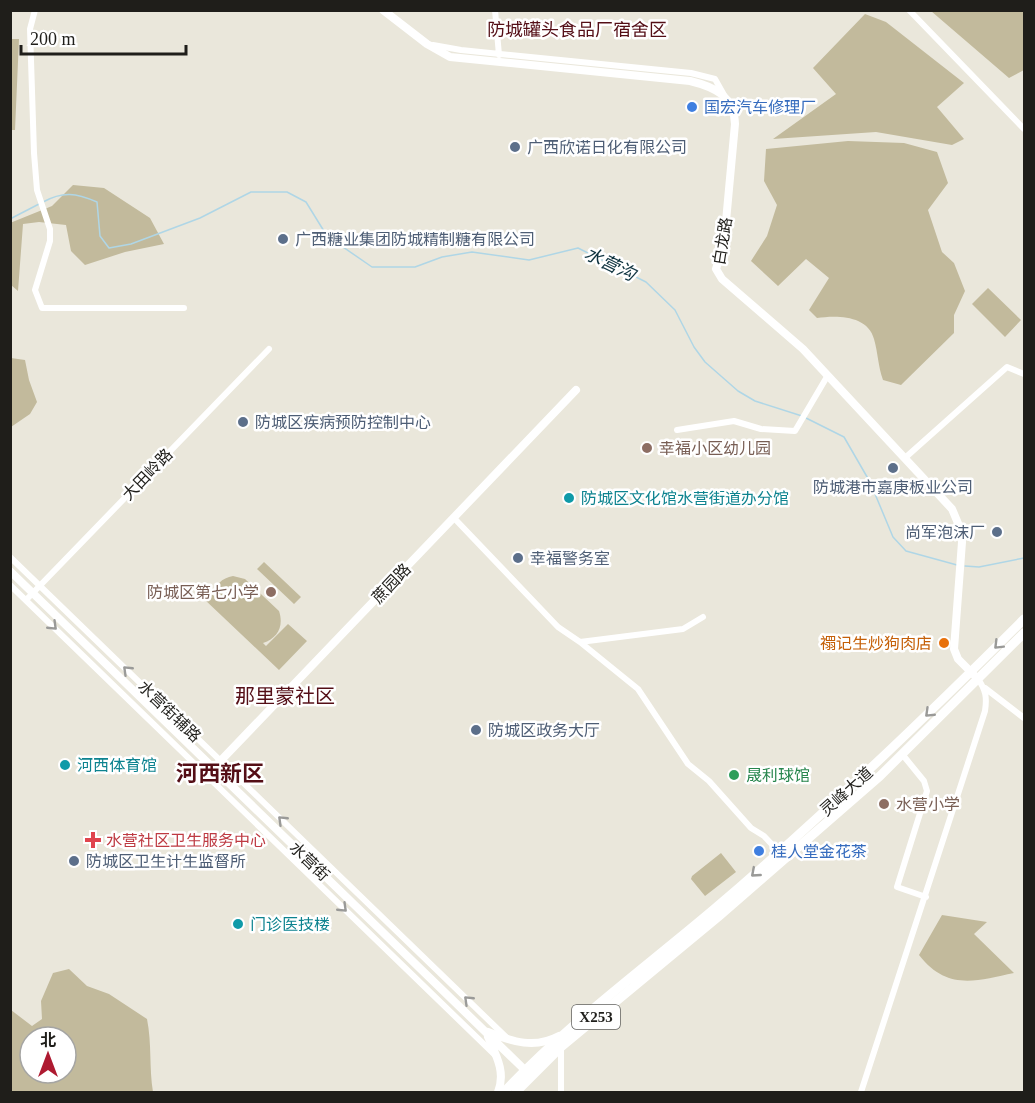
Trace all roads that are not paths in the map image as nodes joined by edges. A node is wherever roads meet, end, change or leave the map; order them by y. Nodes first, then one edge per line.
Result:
1 (35, 10) edge
2 (382, 10) edge
3 (495, 10) edge
4 (909, 10) edge
5 (499, 58) junction
6 (1024, 129) edge
7 (184, 308) dead end
8 (269, 349) dead end
9 (1024, 374) edge
10 (828, 375) junction
11 (576, 390) dead end
12 (677, 430) dead end
13 (906, 457) junction
14 (454, 518) junction
15 (10, 557) edge
16 (10, 571) edge
17 (10, 585) edge
18 (40, 585) junction
19 (33, 593) junction
20 (26, 600) junction
21 (703, 617) dead end
22 (1024, 619) edge
23 (1024, 633) edge
24 (580, 642) junction
25 (974, 676) junction
26 (985, 688) junction
27 (1024, 718) edge
28 (902, 754) junction
29 (221, 761) junction
30 (214, 768) junction
31 (207, 776) junction
32 (779, 852) junction
33 (926, 897) junction
34 (661, 958) junction
35 (485, 1031) junction
36 (565, 1032) junction
37 (510, 1040) junction
38 (561, 1047) junction
39 (496, 1056) junction
40 (528, 1073) junction
41 (498, 1092) edge
42 (504, 1092) edge
43 (516, 1092) edge
44 (561, 1092) edge
45 (861, 1092) edge

1 - 7 street
2 - 5 street, 白龙路
3 - 5 street
4 - 6 street
5 - 10 street, 白龙路
8 - 18 street, 大田岭路
9 - 13 street
10 - 12 street
10 - 13 street, 白龙路
11 - 14 street, 蔗园路
13 - 25 street, 白龙路
14 - 24 street
14 - 29 street, 蔗园路
15 - 18 street, 水营街辅路
16 - 19 street, 水营街
17 - 20 street, 水营街辅路
18 - 19 street, 大田岭路
29 -> 18 street, 水营街辅路
19 - 20 street, 大田岭路
19 - 30 street, 水营街
20 -> 31 street, 水营街辅路
21 - 24 street
22 -> 25 main road, 灵峰大道
23 - 25 main road, 灵峰大道
24 - 32 street
25 - 26 street
25 - 28 main road, 灵峰大道
25 -> 32 main road, 灵峰大道
26 - 27 street
26 - 33 street
28 - 33 street
28 - 34 main road, 灵峰大道
29 - 30 street, 蔗园路
37 -> 29 street, 水营街辅路
30 - 31 street, 蔗园路
30 - 35 street, 水营街
31 -> 39 street, 水营街辅路
32 -> 34 main road, 灵峰大道
33 - 45 street
34 - 36 main road, X253
34 - 38 main road, X253
35 - 37 street
35 - 39 street
35 - 40 street, 水营街
36 - 37 street
36 - 40 main road, X253
38 - 40 main road, X253
38 - 44 street
39 - 41 street
40 - 42 main road, X253
40 - 43 main road, X253

